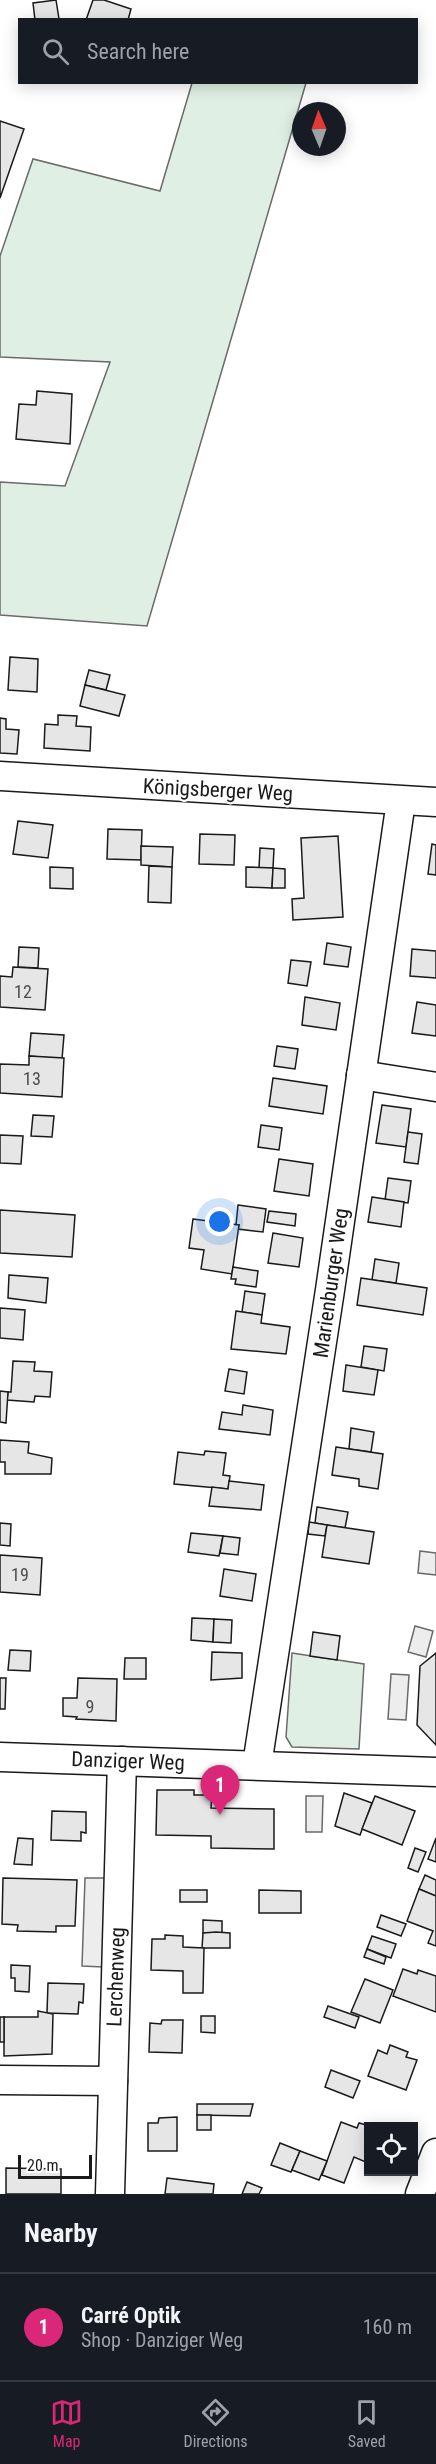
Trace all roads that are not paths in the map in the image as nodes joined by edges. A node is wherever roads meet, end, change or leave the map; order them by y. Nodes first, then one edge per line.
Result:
1 (0, 776) edge
2 (401, 801) junction
3 (436, 802) edge
4 (361, 1075) junction
5 (436, 1087) edge
6 (0, 1757) edge
7 (122, 1761) junction
8 (258, 1765) junction
9 (436, 1772) edge
10 (0, 2080) edge
11 (113, 2081) junction
12 (436, 2153) edge
13 (110, 2194) edge
14 (420, 2194) edge

1 - 2 street, Königsberger Weg
2 - 3 street, Königsberger Weg
2 - 4 street, Marienburger Weg
4 - 5 street
4 - 8 street, Marienburger Weg
6 - 7 street, Danziger Weg
7 - 8 street, Danziger Weg
7 - 11 street, Lerchenweg
8 - 9 street, Danziger Weg
10 - 11 street
11 - 13 street, Lerchenweg
12 - 14 street

